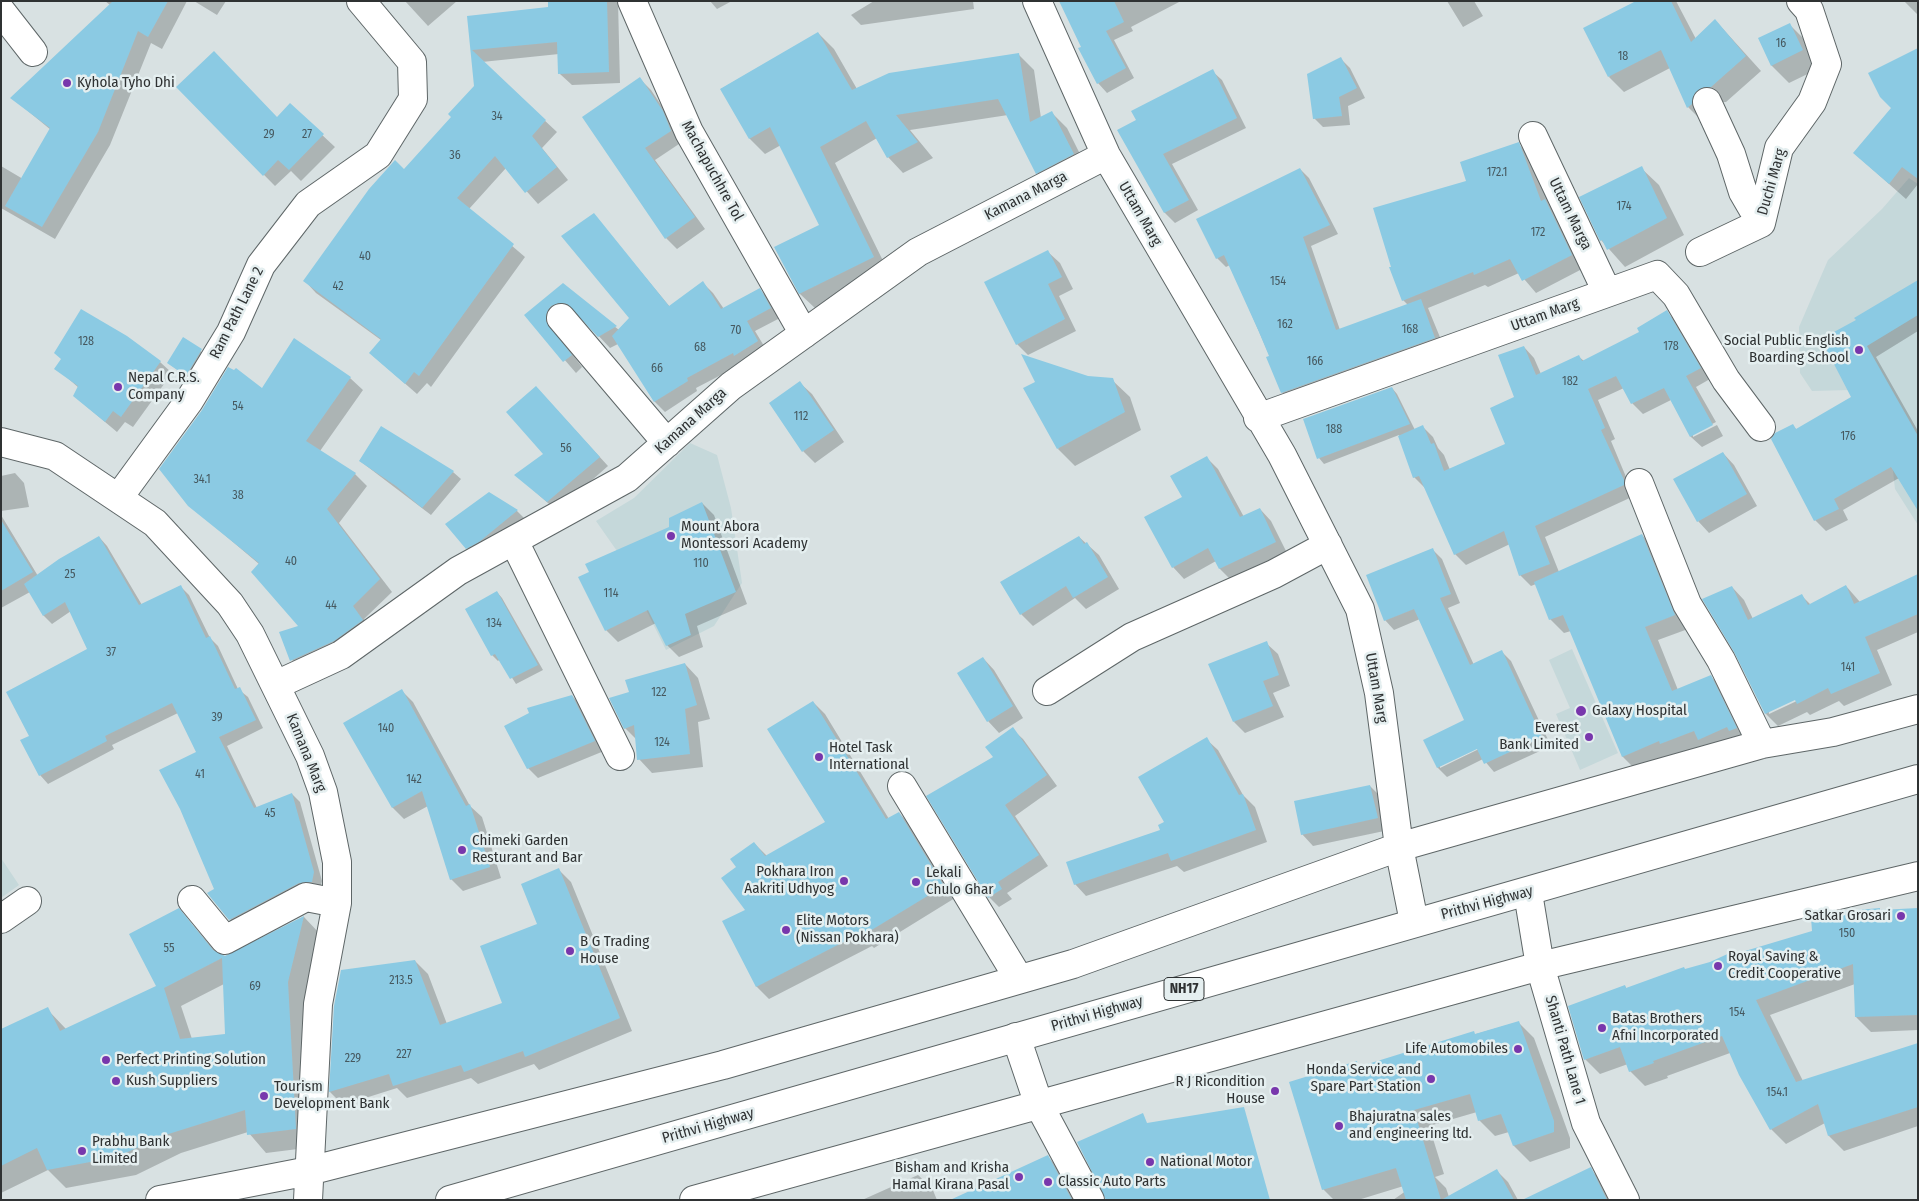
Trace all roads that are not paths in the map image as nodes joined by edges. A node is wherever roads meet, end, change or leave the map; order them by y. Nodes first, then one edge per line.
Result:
1 (360, 1) edge
2 (632, 1) edge
3 (1037, 1) edge
4 (1801, 1) edge
5 (1, 11) edge
6 (33, 52) dead end
7 (1707, 102) dead end
8 (1533, 136) dead end
9 (1106, 155) junction
10 (1761, 223) junction
11 (1700, 252) dead end
12 (1607, 292) junction
13 (561, 318) dead end
14 (804, 334) junction
15 (1258, 418) junction
16 (1760, 428) dead end
17 (1, 442) edge
18 (667, 443) junction
19 (1639, 483) dead end
20 (118, 496) junction
21 (514, 541) junction
22 (1328, 545) junction
23 (276, 684) junction
24 (1048, 691) dead end
25 (1918, 709) edge
26 (1762, 744) junction
27 (620, 756) dead end
28 (1918, 779) edge
29 (902, 786) dead end
30 (1399, 847) junction
31 (1918, 876) edge
32 (1528, 893) junction
33 (192, 900) dead end
34 (27, 901) dead end
35 (337, 902) junction
36 (1, 919) edge
37 (1414, 922) junction
38 (1540, 966) junction
39 (1019, 979) junction
40 (1016, 1037) junction
41 (1039, 1105) junction
42 (309, 1171) junction
43 (160, 1200) edge
44 (308, 1200) edge
45 (450, 1200) edge
46 (694, 1200) edge
47 (1090, 1200) edge
48 (1625, 1200) edge

1 - 20 main road, Ram Path Lane 2
2 - 14 main road, Machapuchhre Tol
3 - 9 main road, Uttam Marg
4 - 10 main road, Duchi Marg
5 - 6 main road
7 - 10 main road
8 - 12 main road, Uttam Marga
9 - 14 main road, Kamana Marga
9 - 15 main road, Uttam Marg
10 - 11 main road, Duchi Marg
12 - 15 main road, Uttam Marg
12 - 16 main road, Uttam Marg
13 - 18 main road
14 - 18 main road, Kamana Marga
15 - 22 main road, Uttam Marg
17 - 20 main road, Kamana Marg
18 - 21 main road, Kamana Marga
19 - 26 main road
20 - 23 main road, Kamana Marg
21 - 23 main road, Kamana Marga
21 - 27 main road
22 - 24 main road
22 - 30 main road, Uttam Marg
23 - 35 main road, Kamana Marg
25 - 26 main road
26 - 30 main road
28 - 32 main road, Prithvi Highway / NH17
29 - 39 main road
30 - 37 main road, Uttam Marg
30 - 39 main road
31 - 38 main road
32 - 37 main road, Prithvi Highway / NH17
32 - 38 main road, Shanti Path Lane 1
33 - 35 main road
34 - 36 main road
35 - 42 main road, Kamana Marg
37 - 40 main road, Prithvi Highway / NH17
38 - 41 main road
38 - 48 main road, Shanti Path Lane 1
39 - 42 main road
40 - 41 main road
40 - 45 main road, Prithvi Highway / NH17
41 - 46 main road
41 - 47 main road
42 - 43 main road
42 - 44 main road, Kamana Marg

